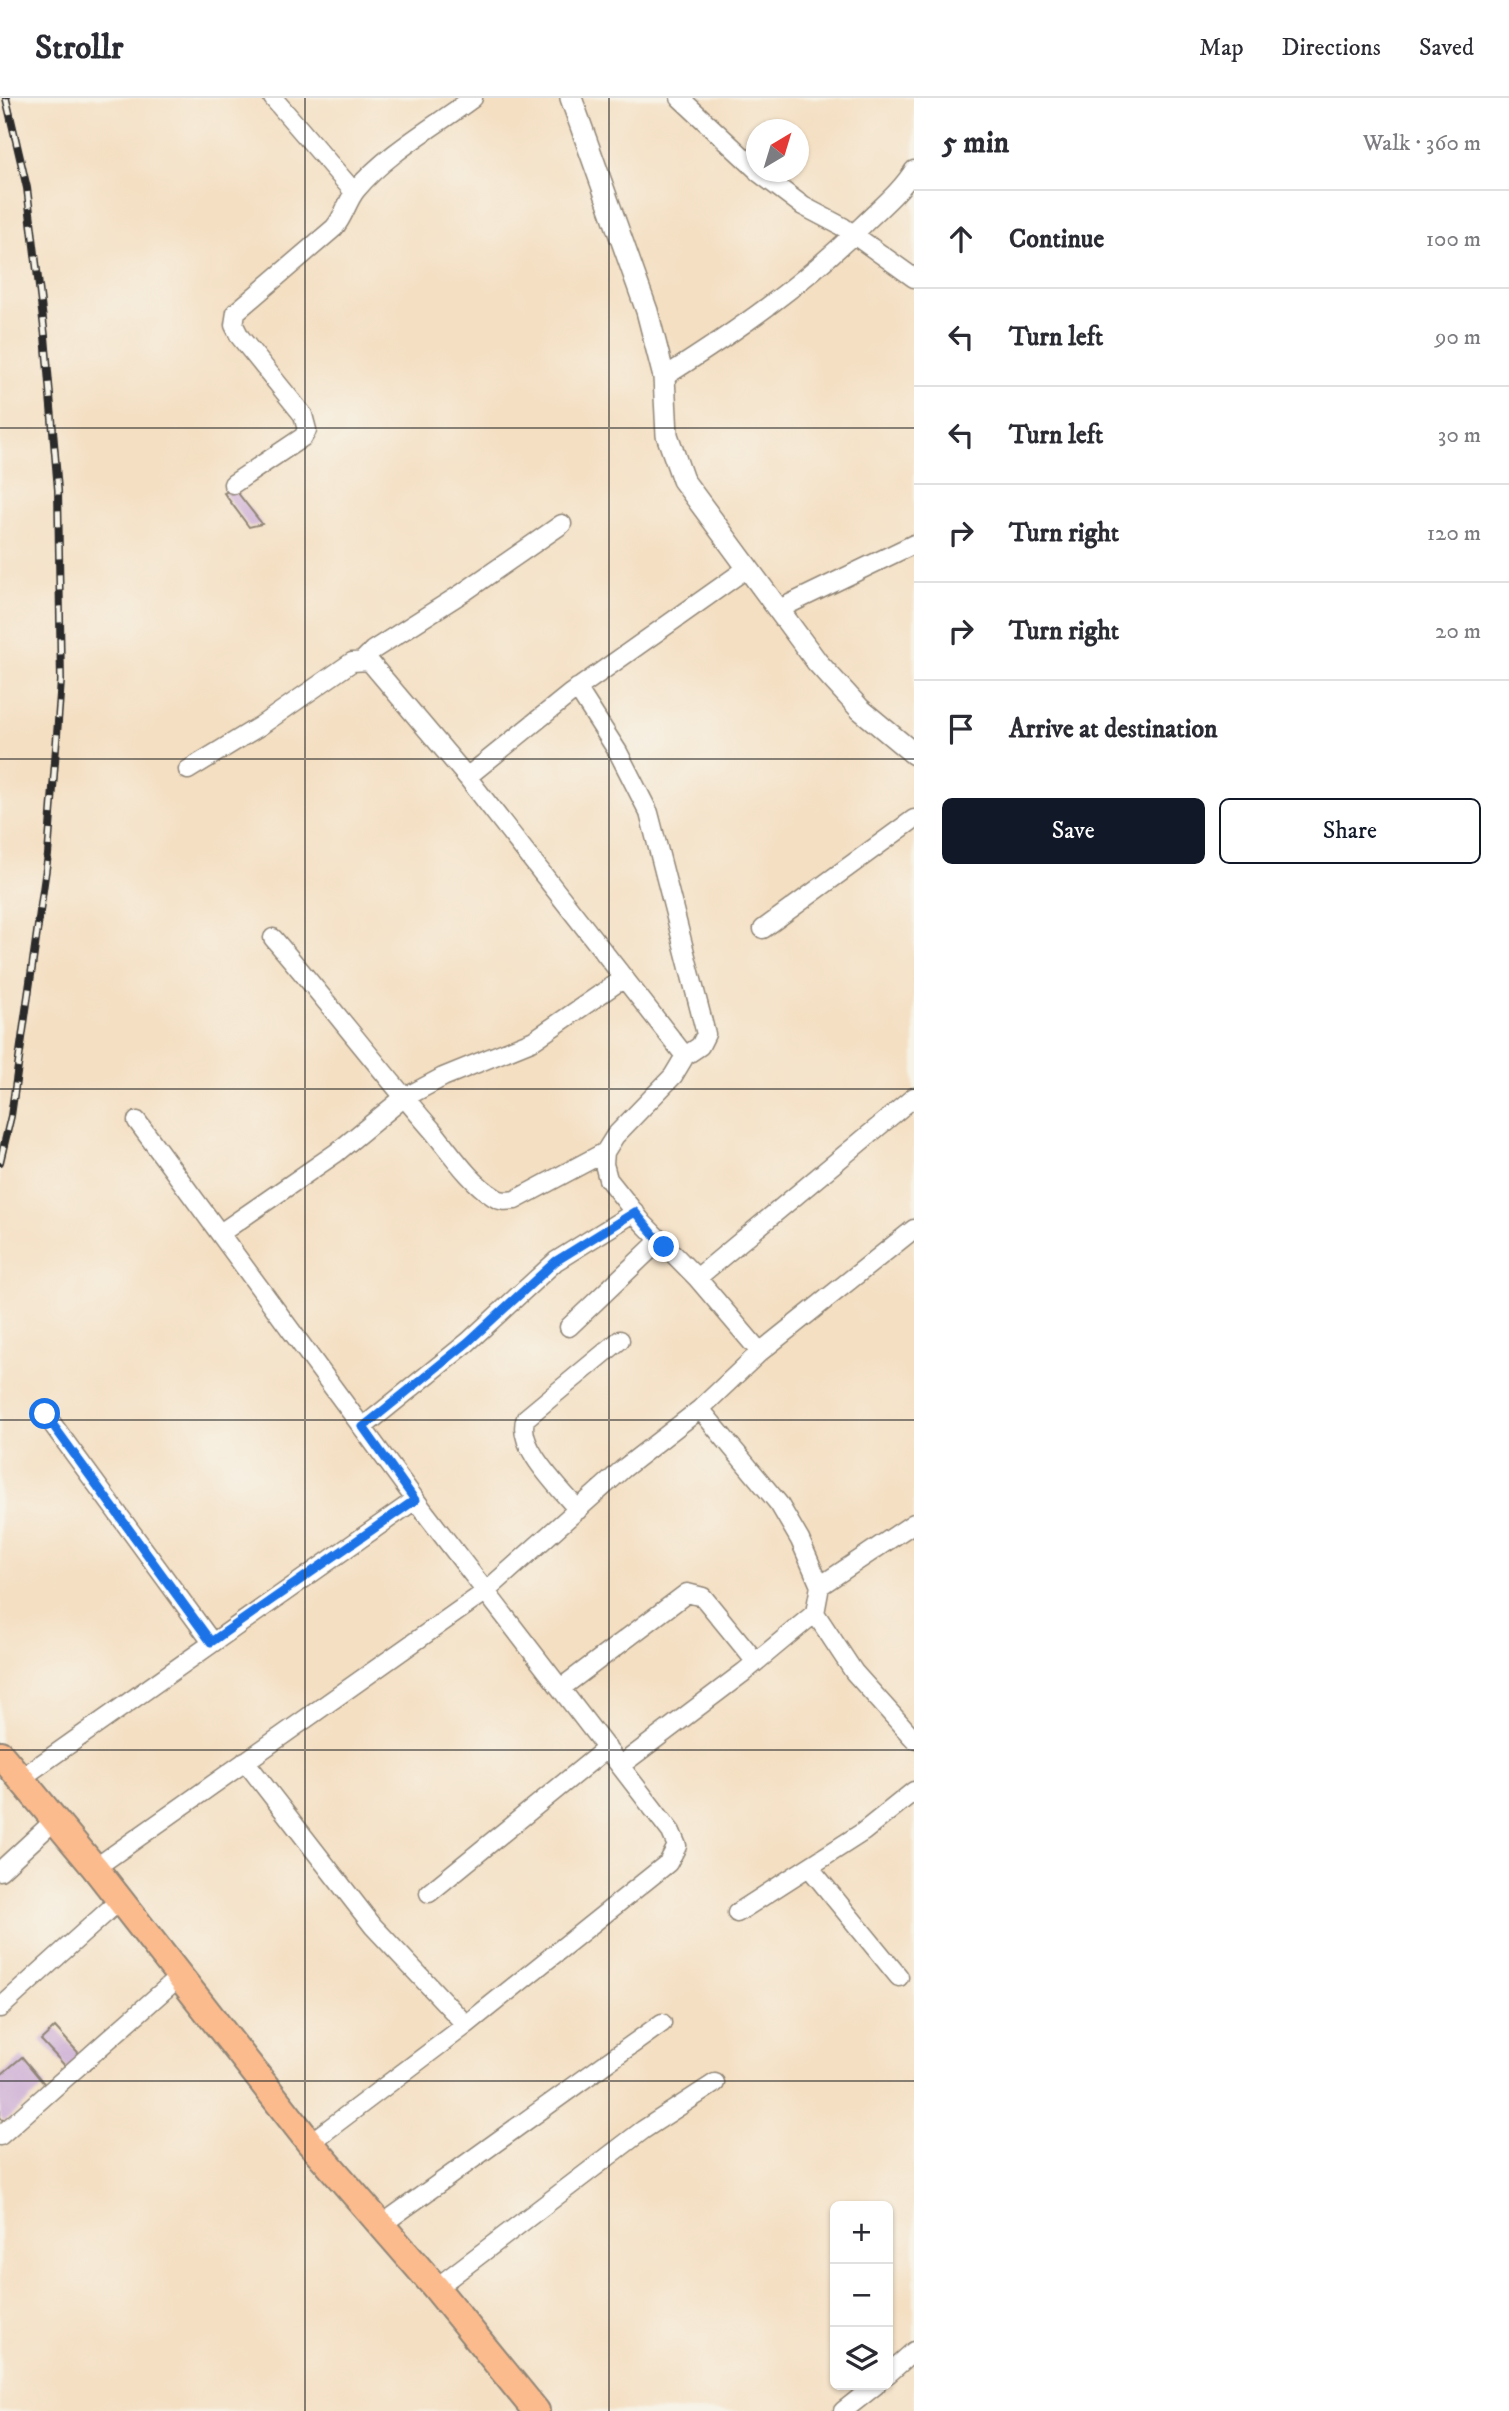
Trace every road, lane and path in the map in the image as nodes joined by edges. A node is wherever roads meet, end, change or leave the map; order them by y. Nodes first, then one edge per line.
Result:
1 (273, 98) edge
2 (473, 98) edge
3 (571, 98) edge
4 (680, 98) edge
5 (746, 161) edge
6 (914, 170) edge
7 (771, 182) edge
8 (354, 192) junction
9 (853, 234) junction
10 (914, 278) edge
11 (664, 377) junction
12 (233, 484) dead end
13 (562, 524) dead end
14 (914, 544) edge
15 (746, 569) junction
16 (777, 610) junction
17 (364, 659) junction
18 (578, 688) junction
19 (914, 754) edge
20 (188, 770) dead end
21 (467, 777) junction
22 (914, 819) edge
23 (764, 929) dead end
24 (273, 938) dead end
25 (624, 978) junction
26 (685, 1056) junction
27 (914, 1097) edge
28 (402, 1099) junction
29 (138, 1121) dead end
30 (605, 1152) junction
31 (635, 1212) junction
32 (914, 1229) edge
33 (222, 1232) junction
34 (659, 1241) junction
35 (697, 1278) junction
36 (569, 1327) dead end
37 (620, 1339) dead end
38 (760, 1352) junction
39 (701, 1409) junction
40 (45, 1414) dead end
41 (363, 1427) junction
42 (415, 1500) junction
43 (578, 1510) junction
44 (914, 1522) edge
45 (820, 1586) junction
46 (485, 1592) junction
47 (815, 1613) junction
48 (211, 1642) junction
49 (756, 1662) junction
50 (561, 1688) junction
51 (914, 1739) edge
52 (607, 1748) junction
53 (0, 1754) edge
54 (245, 1760) junction
55 (621, 1765) junction
56 (20, 1779) junction
57 (914, 1791) edge
58 (55, 1820) junction
59 (809, 1867) junction
60 (95, 1868) junction
61 (0, 1871) edge
62 (429, 1893) dead end
63 (120, 1900) junction
64 (737, 1913) dead end
65 (180, 1976) junction
66 (899, 1977) dead end
67 (0, 2008) edge
68 (662, 2023) dead end
69 (466, 2025) junction
70 (715, 2083) dead end
71 (0, 2136) edge
72 (310, 2143) junction
73 (381, 2225) junction
74 (436, 2288) junction
75 (914, 2351) edge
76 (893, 2370) edge
77 (870, 2390) edge
78 (536, 2411) edge
79 (843, 2411) edge

1 - 8 street
2 - 8 street
3 - 11 street
4 - 5 street
6 - 9 street
7 - 9 street
8 - 12 street
9 - 10 street
9 - 11 street
11 - 15 street
13 - 17 street
14 - 16 street
15 - 16 street
15 - 18 street
16 - 19 street
17 - 20 street
17 - 21 street
18 - 21 street
18 - 26 street
21 - 25 street
22 - 23 street
24 - 28 street
25 - 26 street
25 - 28 street
26 - 30 street
27 - 35 street
28 - 30 street
28 - 33 street
29 - 33 street
30 - 31 street
31 - 34 street
31 - 41 street
32 - 38 street
33 - 41 street
34 - 35 street
34 - 36 street
35 - 38 street
37 - 43 street
38 - 39 street
39 - 43 street
39 - 45 street
40 - 48 street
41 - 42 street
42 - 46 street
42 - 48 street
43 - 46 street
44 - 45 street
45 - 47 street
46 - 50 street
46 - 54 street
47 - 49 street
47 - 51 street
48 - 56 street
49 - 50 street
49 - 55 street
50 - 52 street
52 - 55 street
52 - 62 street
53 - 56 main road
54 - 60 street
54 - 69 street
55 - 69 street
56 - 58 main road
57 - 59 street
58 - 60 main road
58 - 61 street
59 - 64 street
59 - 66 street
60 - 63 main road
63 - 65 main road
63 - 67 street
65 - 71 street
65 - 72 main road
68 - 73 street
69 - 72 street
70 - 74 street
72 - 73 main road
73 - 74 main road
74 - 78 main road
75 - 76 street
77 - 79 street

